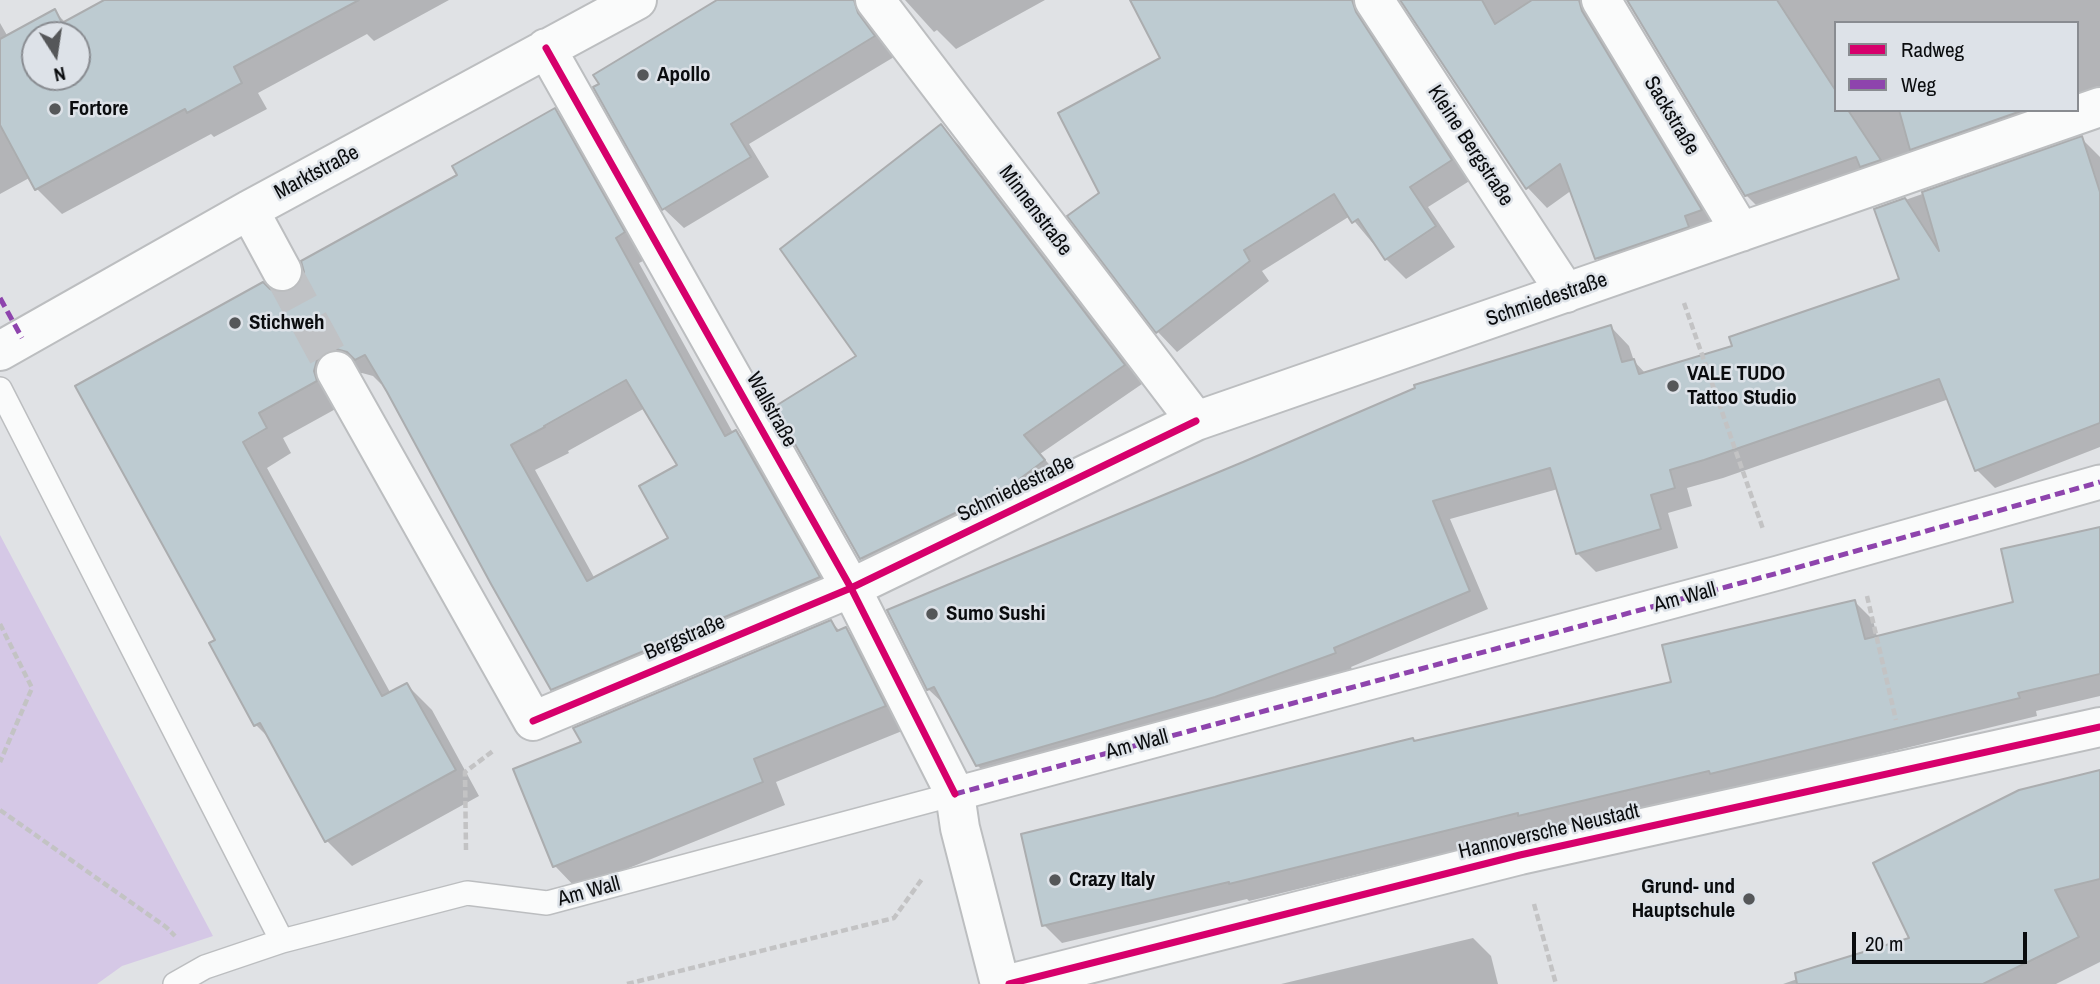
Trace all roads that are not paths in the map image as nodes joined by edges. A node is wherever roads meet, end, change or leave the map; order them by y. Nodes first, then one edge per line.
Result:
1 (637, 0) edge
2 (875, 0) edge
3 (1374, 0) edge
4 (1601, 0) edge
5 (546, 48) junction
6 (2100, 107) edge
7 (249, 210) junction
8 (1741, 232) junction
9 (282, 271) tunnel mouth
10 (1566, 293) junction
11 (0, 351) edge
12 (336, 371) tunnel mouth
13 (0, 389) edge
14 (1196, 421) junction
15 (2100, 482) edge
16 (851, 589) junction
17 (2100, 727) edge
18 (957, 811) junction
19 (282, 942) junction
20 (175, 984) edge
21 (1000, 984) edge
22 (1009, 984) edge

1 - 5 street, Marktstraße
2 - 14 street, Minnenstraße
3 - 10 street, Kleine Bergstraße
4 - 8 street, Sackstraße
5 - 7 street, Marktstraße
5 - 16 street, Wallstraße
6 - 8 street, Schmiedestraße
7 - 9 street
7 - 11 street, Marktstraße
8 - 10 street, Schmiedestraße
10 - 14 street, Schmiedestraße
12 - 16 street, Bergstraße
13 - 19 lane
14 - 16 street, Schmiedestraße
15 - 18 street, Am Wall
16 - 18 street, Wallstraße
17 - 22 street, Hannoversche Neustadt
18 - 19 lane, Am Wall
18 - 21 street, Wallstraße
19 - 20 lane, Am Wall

